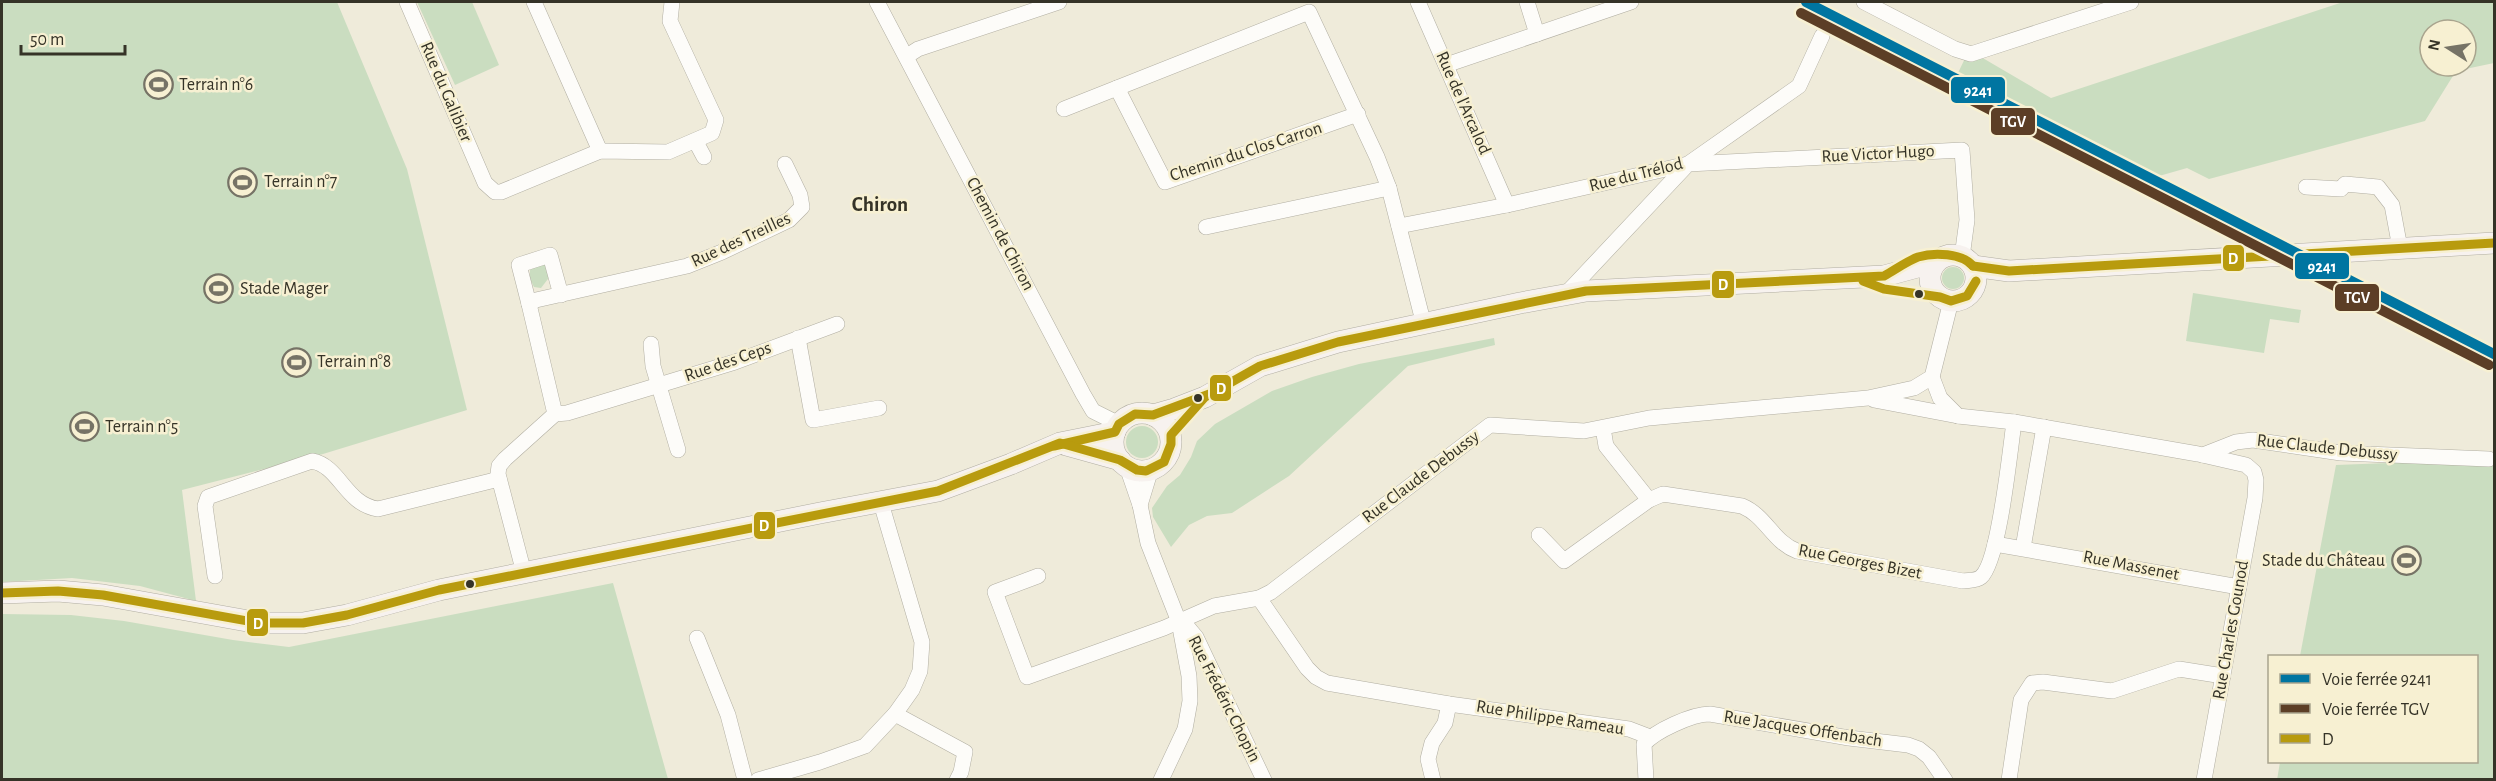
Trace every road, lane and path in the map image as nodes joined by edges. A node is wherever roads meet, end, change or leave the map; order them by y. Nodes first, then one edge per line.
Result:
1 (406, 2) edge
2 (534, 2) edge
3 (672, 2) edge
4 (878, 2) edge
5 (1059, 2) edge
6 (1418, 2) edge
7 (1527, 2) edge
8 (1631, 2) edge
9 (1892, 2) edge
10 (2131, 2) edge
11 (1870, 4) edge
12 (1538, 34) junction
13 (1822, 36) dead end
14 (907, 56) junction
15 (1446, 65) junction
16 (1117, 88) junction
17 (1064, 109) dead end
18 (1358, 114) junction
19 (696, 141) junction
20 (600, 151) junction
21 (704, 157) dead end
22 (785, 164) dead end
23 (1688, 164) junction
24 (2306, 187) dead end
25 (1389, 188) junction
26 (1507, 205) junction
27 (1399, 226) junction
28 (1206, 227) dead end
29 (2494, 243) edge
30 (2400, 248) junction
31 (1936, 262) junction
32 (1970, 268) junction
33 (1884, 276) junction
34 (1931, 286) junction
35 (561, 295) junction
36 (1564, 296) junction
37 (1951, 301) junction
38 (530, 304) junction
39 (837, 324) dead end
40 (1424, 325) junction
41 (798, 338) junction
42 (651, 344) dead end
43 (1932, 377) junction
44 (659, 385) junction
45 (1205, 397) junction
46 (1868, 398) junction
47 (879, 408) dead end
48 (1093, 411) junction
49 (555, 414) junction
50 (1153, 415) junction
51 (1958, 416) junction
52 (2014, 422) junction
53 (2044, 427) junction
54 (1117, 428) junction
55 (1603, 428) junction
56 (1170, 435) junction
57 (1084, 438) junction
58 (1060, 443) junction
59 (678, 450) dead end
60 (2204, 455) junction
61 (2489, 459) dead end
62 (1124, 463) junction
63 (1151, 469) junction
64 (499, 479) junction
65 (2256, 480) joint
66 (1649, 500) junction
67 (881, 503) junction
68 (1140, 505) junction
69 (1539, 535) dead end
70 (1995, 544) junction
71 (2023, 548) junction
72 (524, 573) junction
73 (215, 576) dead end
74 (1038, 576) dead end
75 (2239, 587) junction
76 (2, 593) edge
77 (1259, 598) junction
78 (1179, 622) junction
79 (697, 638) dead end
80 (2223, 676) junction
81 (1449, 704) junction
82 (895, 714) junction
83 (1650, 737) junction
84 (745, 780) edge
85 (758, 780) edge
86 (957, 780) edge
87 (1161, 780) edge
88 (1264, 780) edge
89 (1433, 780) edge
90 (1646, 780) edge
91 (1946, 780) edge
92 (2009, 780) edge
93 (2204, 780) edge

1 - 20 street, Rue du Galibier
2 - 20 street
3 - 19 street
4 - 14 street, Chemin de Chiron
5 - 14 street
6 - 15 street, Rue de l'Arcalod
7 - 12 street
8 - 12 street
9 - 11 street
10 - 11 street
12 - 15 street
13 - 23 street, Rue du Trélod
14 - 48 street, Chemin de Chiron
15 - 26 street, Rue de l'Arcalod
16 - 17 street
16 - 18 street, Chemin du Clos Carron
16 - 18 street
18 - 25 street
19 - 20 street
19 - 21 street
22 - 35 street, Rue des Treilles
23 - 26 street, Rue du Trélod
23 - 32 street, Rue Victor Hugo
23 - 36 street
24 - 30 street
25 - 27 street
25 - 28 street
26 - 27 street, Rue du Trélod
27 - 40 street
29 - 30 main road
30 - 32 main road
31 - 32 main road
31 - 33 main road
31 - 34 main road
32 - 37 main road
33 - 34 main road
33 - 36 main road
34 - 37 main road
35 - 38 street, Rue des Treilles
35 - 38 street
36 - 40 main road
37 - 43 street
38 - 49 street
39 - 41 street, Rue des Ceps
40 - 45 main road
41 - 44 street, Rue des Ceps
41 - 47 street, Rue des Ceps
42 - 44 street
43 - 46 street, Rue Claude Debussy
43 - 51 street
44 - 49 street, Rue des Ceps
44 - 59 street
45 - 50 main road
45 - 56 main road
46 - 51 street, Rue Claude Debussy
46 - 55 street, Rue Claude Debussy
48 - 54 street
48 - 57 street
49 - 64 street
50 - 54 main road
50 - 56 main road
51 - 52 street, Rue Claude Debussy
52 - 53 street, Rue Claude Debussy
52 - 70 street, Rue Georges Bizet
53 - 60 street, Rue Claude Debussy
53 - 71 street
54 - 57 main road
54 - 62 main road
55 - 66 street
55 - 77 street, Rue Claude Debussy
56 - 63 main road
57 - 58 main road
58 - 62 main road
58 - 67 main road
60 - 61 street, Rue Claude Debussy
60 - 65 street, Rue Claude Debussy
62 - 63 main road
62 - 68 street
63 - 68 street
64 - 72 street
64 - 73 street
65 - 75 street, Rue Charles Gounod
66 - 69 street
66 - 70 street, Rue Georges Bizet
67 - 72 main road
67 - 82 street
68 - 78 street
70 - 71 street, Rue Massenet
71 - 75 street, Rue Massenet
72 - 76 main road
74 - 78 street, Rue Claude Debussy
75 - 80 street, Rue Charles Gounod
77 - 78 street, Rue Claude Debussy
77 - 81 street, Rue Philippe Rameau
78 - 87 street
78 - 88 street, Rue Frédéric Chopin
79 - 84 street
80 - 92 street
80 - 93 street, Rue Charles Gounod
81 - 83 street, Rue Philippe Rameau
81 - 89 street
82 - 85 street
82 - 86 street
83 - 90 street
83 - 91 street, Rue Jacques Offenbach

